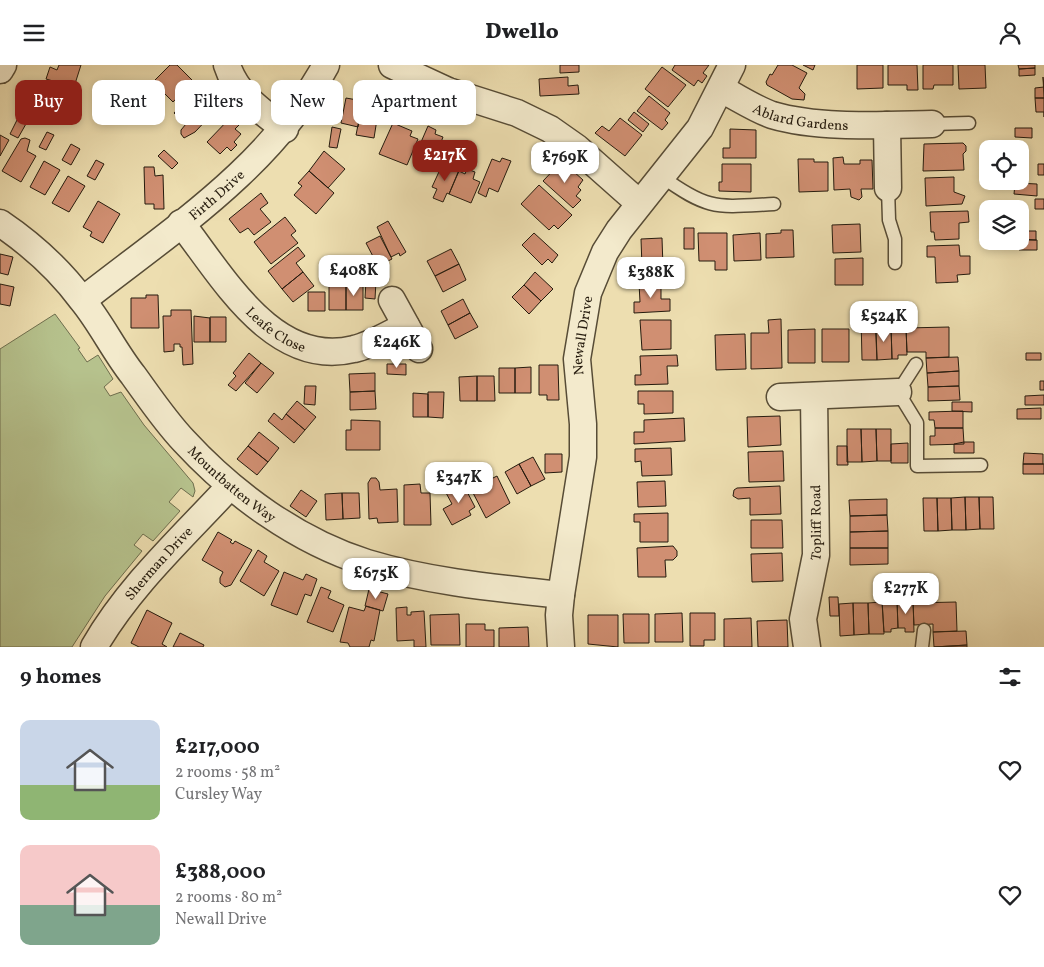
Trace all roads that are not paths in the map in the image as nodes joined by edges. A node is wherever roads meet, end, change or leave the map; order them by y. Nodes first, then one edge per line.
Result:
1 (3, 65) edge
2 (227, 65) edge
3 (326, 65) edge
4 (392, 65) edge
5 (732, 65) edge
6 (0, 70) edge
7 (721, 89) junction
8 (969, 123) dead end
9 (932, 124) joint
10 (887, 125) junction
11 (285, 129) junction
12 (661, 177) junction
13 (888, 188) joint
14 (639, 203) junction
15 (774, 204) dead end
16 (0, 223) edge
17 (181, 223) junction
18 (895, 263) dead end
19 (83, 300) junction
20 (392, 300) dead end
21 (406, 326) junction
22 (419, 349) dead end
23 (916, 364) dead end
24 (898, 392) junction
25 (814, 396) junction
26 (780, 397) dead end
27 (981, 465) dead end
28 (230, 485) junction
29 (561, 595) junction
30 (924, 629) dead end
31 (94, 647) edge
32 (561, 647) edge
33 (807, 647) edge
34 (922, 647) edge

1 - 6 street
2 - 11 street
3 - 11 street, Firth Drive
4 - 14 street
5 - 7 street, Newall Drive
7 - 10 street, Ablard Gardens
7 - 12 street, Newall Drive
8 - 9 lane, Ablard Gardens
9 - 10 street, Ablard Gardens
10 - 13 street
11 - 17 street, Firth Drive
12 - 14 street, Newall Drive
12 - 15 lane
13 - 18 lane
14 - 29 street, Newall Drive
16 - 19 street, Mountbatten Way
17 - 19 street, Firth Drive
17 - 21 street, Leafe Close
19 - 28 street, Mountbatten Way
20 - 21 street
21 - 22 street
23 - 24 lane
24 - 25 street
24 - 27 lane
25 - 26 street
25 - 33 street, Topliff Road
28 - 29 street, Mountbatten Way
28 - 31 street, Sherman Drive
29 - 32 street, Newall Drive
30 - 34 lane

